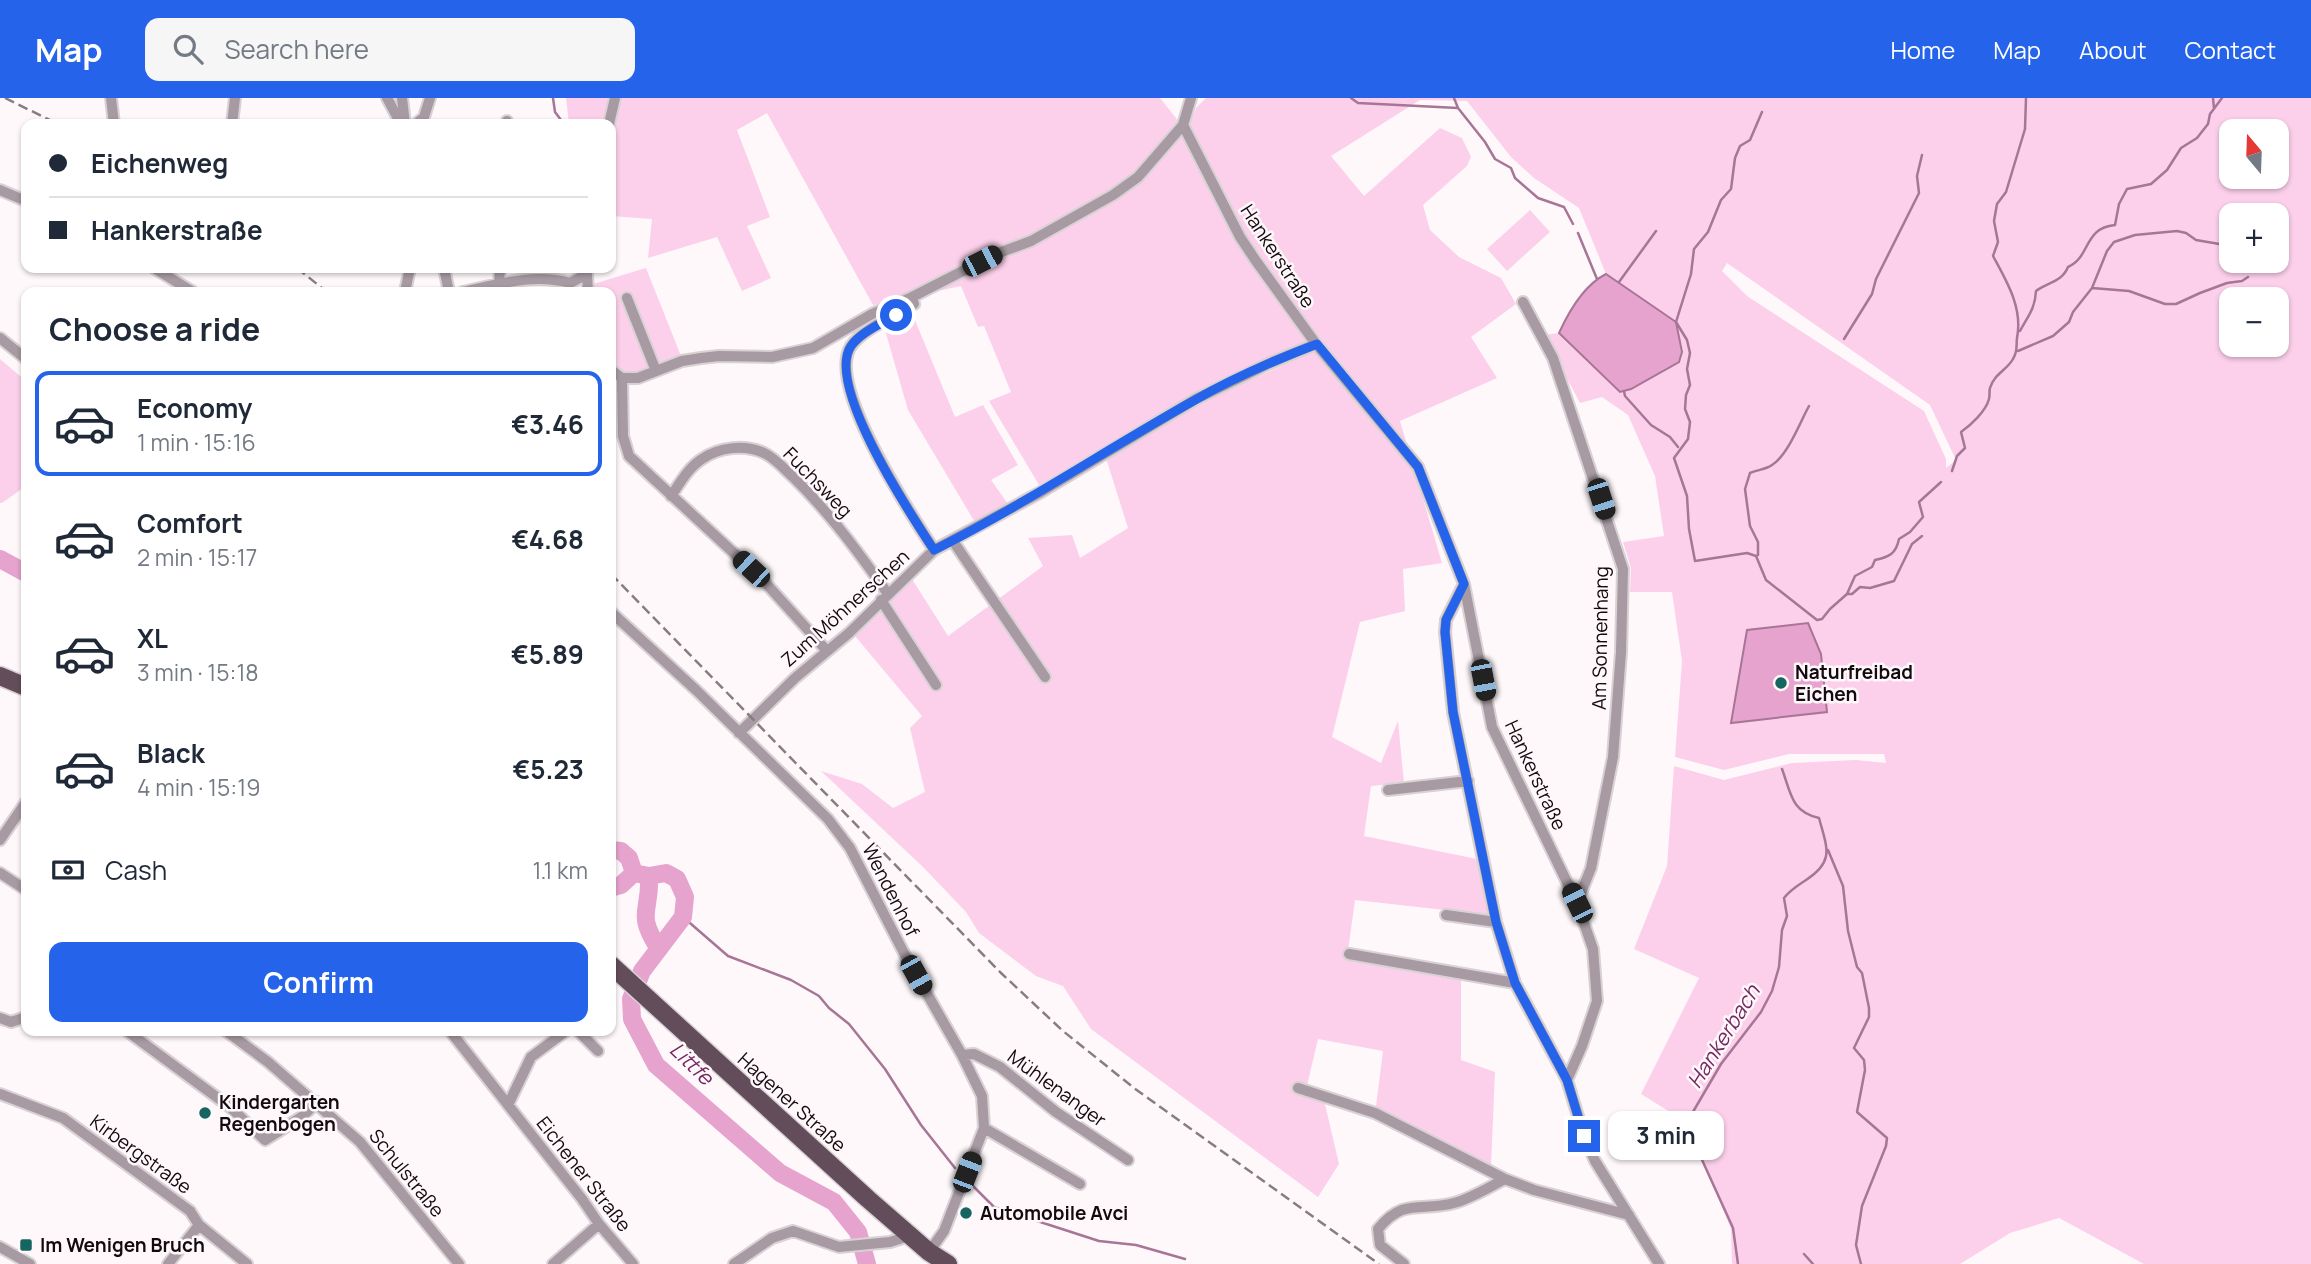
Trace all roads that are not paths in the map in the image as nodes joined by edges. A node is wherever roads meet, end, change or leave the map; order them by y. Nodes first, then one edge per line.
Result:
1 (111, 98) edge
2 (235, 98) edge
3 (387, 98) edge
4 (402, 98) edge
5 (430, 98) edge
6 (615, 98) edge
7 (1191, 98) edge
8 (113, 119) edge
9 (233, 119) edge
10 (400, 119) edge
11 (403, 119) edge
12 (422, 119) edge
13 (610, 119) edge
14 (1183, 125) junction
15 (0, 190) edge
16 (21, 199) edge
17 (161, 273) edge
18 (500, 273) edge
19 (585, 273) edge
20 (499, 284) junction
21 (185, 287) edge
22 (486, 287) edge
23 (570, 287) edge
24 (573, 287) edge
25 (627, 298) dead end
26 (912, 298) junction
27 (1523, 302) dead end
28 (0, 338) edge
29 (1317, 344) junction
30 (21, 355) edge
31 (656, 372) junction
32 (616, 374) edge
33 (622, 378) junction
34 (671, 496) junction
35 (953, 541) junction
36 (934, 550) junction
37 (1464, 584) junction
38 (885, 597) junction
39 (616, 617) edge
40 (827, 651) junction
41 (0, 676) edge
42 (1045, 677) dead end
43 (21, 685) edge
44 (936, 685) dead end
45 (739, 733) junction
46 (1468, 781) junction
47 (1388, 790) dead end
48 (21, 809) edge
49 (0, 839) edge
50 (0, 873) edge
51 (21, 887) edge
52 (1577, 903) junction
53 (1446, 915) dead end
54 (1496, 922) junction
55 (1349, 954) dead end
56 (616, 970) edge
57 (1515, 983) junction
58 (0, 1018) edge
59 (21, 1019) edge
60 (135, 1036) edge
61 (233, 1036) edge
62 (454, 1036) edge
63 (559, 1036) edge
64 (583, 1036) edge
65 (598, 1051) dead end
66 (962, 1055) junction
67 (1567, 1080) junction
68 (1298, 1088) dead end
69 (0, 1094) edge
70 (317, 1102) junction
71 (508, 1105) junction
72 (984, 1128) junction
73 (1128, 1160) dead end
74 (1505, 1178) junction
75 (1080, 1184) dead end
76 (1629, 1215) junction
77 (599, 1224) junction
78 (199, 1225) junction
79 (909, 1236) junction
80 (0, 1247) edge
81 (929, 1252) junction
82 (30, 1264) edge
83 (168, 1264) edge
84 (247, 1264) edge
85 (459, 1264) edge
86 (553, 1264) edge
87 (634, 1264) edge
88 (734, 1264) edge
89 (948, 1264) edge
90 (1404, 1264) edge
91 (1659, 1264) edge

1 - 8 street
2 - 9 street
3 - 10 street
4 - 11 street
5 - 12 street
6 - 13 street
7 - 14 street
14 - 26 street
14 - 29 street, Hankerstraße
15 - 16 street
17 - 21 street
18 - 20 street
19 - 24 street
20 - 22 street
20 - 23 street
25 - 31 street
26 - 31 street
26 - 36 street
27 - 52 street, Am Sonnenhang
28 - 30 street
29 - 35 street, Zum Möhnerschen
29 - 37 street, Hankerstraße
31 - 33 street
32 - 33 street
33 - 34 street
34 - 38 street, Fuchsweg
34 - 40 street
35 - 36 street, Zum Möhnerschen
35 - 42 street
36 - 38 street, Zum Möhnerschen
37 - 46 street
37 - 52 street, Hankerstraße
38 - 40 street, Zum Möhnerschen
38 - 44 street, Fuchsweg
39 - 45 street, Wendenhof
40 - 45 street, Zum Möhnerschen
41 - 43 main road
45 - 66 street, Wendenhof
46 - 47 street
46 - 54 street
48 - 49 street
50 - 51 street
52 - 67 street, Hankerstraße
53 - 54 street
54 - 57 street
55 - 57 street
56 - 79 main road, Hagener Straße
57 - 67 street
58 - 59 street
60 - 70 street
61 - 70 street, Schulstraße
62 - 71 street, Eichener Straße
63 - 71 street
64 - 65 street
66 - 72 street, Wendenhof
66 - 73 street, Mühlenanger
67 - 76 street
68 - 74 street
69 - 78 street, Kirbergstraße
70 - 85 street, Schulstraße
71 - 77 street, Eichener Straße
72 - 75 street
72 - 81 street, Wendenhof
74 - 76 street
74 - 90 street
76 - 91 street
77 - 86 street
77 - 87 street, Eichener Straße
78 - 83 street
78 - 84 street, Kirbergstraße
79 - 81 main road, Hagener Straße
79 - 88 street
80 - 82 street
81 - 89 main road, Hagener Straße

